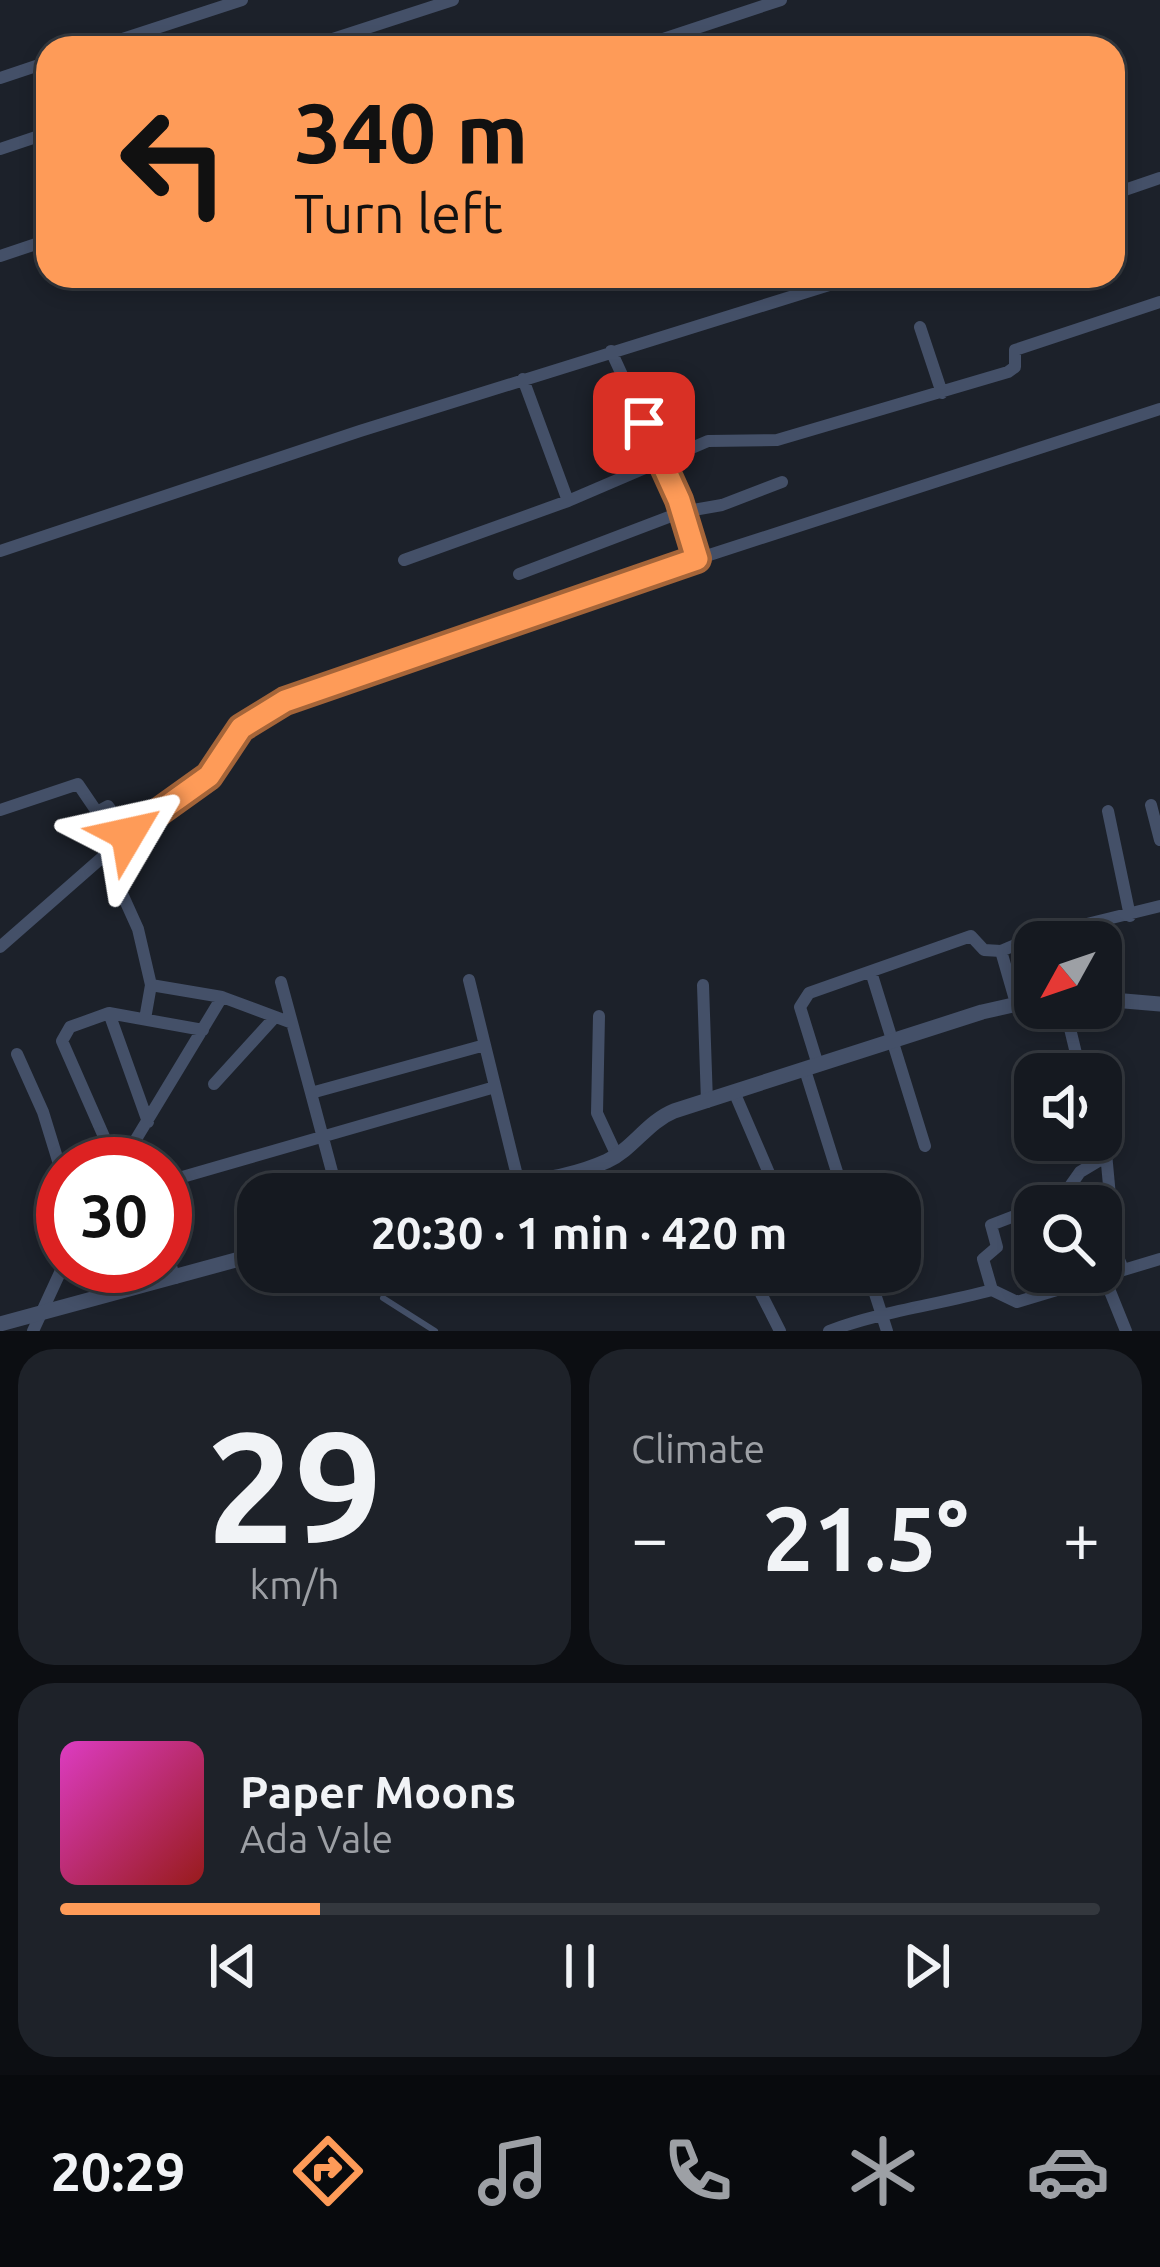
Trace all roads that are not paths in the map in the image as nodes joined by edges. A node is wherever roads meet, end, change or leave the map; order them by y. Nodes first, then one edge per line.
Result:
1 (242, 0) edge
2 (453, 0) edge
3 (781, 0) edge
4 (132, 36) edge
5 (342, 36) edge
6 (672, 36) edge
7 (36, 66) edge
8 (0, 78) edge
9 (36, 137) edge
10 (0, 149) edge
11 (1160, 178) edge
12 (1125, 190) edge
13 (36, 244) edge
14 (0, 256) edge
15 (819, 288) edge
16 (1160, 302) edge
17 (920, 327) dead end
18 (611, 352) junction
19 (523, 379) junction
20 (942, 393) junction
21 (1160, 409) edge
22 (661, 459) junction
23 (782, 482) dead end
24 (568, 500) junction
25 (682, 512) junction
26 (0, 551) edge
27 (697, 559) junction
28 (404, 560) dead end
29 (519, 574) dead end
30 (1151, 805) dead end
31 (0, 810) edge
32 (1108, 811) dead end
33 (128, 834) junction
34 (1160, 840) edge
35 (105, 856) junction
36 (1160, 906) edge
37 (1130, 916) junction
38 (0, 947) edge
39 (1001, 951) junction
40 (872, 975) junction
41 (469, 980) dead end
42 (281, 982) dead end
43 (151, 985) junction
44 (703, 985) dead end
45 (1014, 996) edge
46 (222, 997) junction
47 (1122, 1001) edge
48 (1014, 1004) edge
49 (1160, 1004) edge
50 (109, 1013) junction
51 (599, 1016) dead end
52 (274, 1017) junction
53 (145, 1018) junction
54 (292, 1023) junction
55 (203, 1030) junction
56 (893, 1041) junction
57 (485, 1046) junction
58 (17, 1054) dead end
59 (812, 1067) junction
60 (214, 1084) dead end
61 (495, 1087) junction
62 (310, 1093) junction
63 (735, 1094) junction
64 (707, 1102) junction
65 (148, 1121) junction
66 (51, 1137) edge
67 (106, 1137) edge
68 (137, 1137) edge
69 (322, 1139) junction
70 (925, 1146) dead end
71 (616, 1156) junction
72 (1095, 1161) edge
73 (1107, 1161) edge
74 (332, 1173) edge
75 (516, 1173) edge
76 (576, 1173) edge
77 (769, 1173) edge
78 (839, 1173) edge
79 (192, 1175) edge
80 (1072, 1185) edge
81 (1014, 1216) edge
82 (1160, 1259) edge
83 (237, 1260) edge
84 (1124, 1269) joint
85 (192, 1273) edge
86 (992, 1290) junction
87 (52, 1293) edge
88 (113, 1293) edge
89 (761, 1293) edge
90 (874, 1293) edge
91 (1045, 1293) edge
92 (1111, 1293) edge
93 (383, 1298) dead end
94 (46, 1309) junction
95 (880, 1312) junction
96 (0, 1324) edge
97 (33, 1331) edge
98 (435, 1331) edge
99 (780, 1331) edge
100 (829, 1331) edge
101 (887, 1331) edge
102 (1126, 1331) edge

1 - 4 street
2 - 5 street
3 - 6 street
7 - 8 street
9 - 10 street
11 - 12 street
13 - 14 street
15 - 18 street
16 - 20 street
17 - 20 street
18 - 19 street
18 - 22 street
19 - 24 street
19 - 26 street
20 - 22 street
21 - 27 street
22 - 24 street
22 - 25 street
23 - 25 street
24 - 28 street
25 - 27 street
25 - 29 street
27 - 33 street
30 - 34 street
31 - 33 street
32 - 37 street
33 - 35 street
35 - 38 street
35 - 43 street
36 - 37 street
37 - 39 street
39 - 40 street
39 - 45 street
40 - 56 street
40 - 59 street
41 - 57 street
42 - 54 street
43 - 46 street
43 - 53 street
44 - 64 street
46 - 52 street
46 - 55 street
47 - 49 street
48 - 56 street
50 - 53 street
50 - 65 street
50 - 67 street
51 - 71 street
52 - 54 street
52 - 60 street
53 - 55 street
54 - 62 street
55 - 65 street
56 - 59 street
56 - 70 street
57 - 61 street
57 - 62 street
58 - 66 street
59 - 63 street
59 - 78 street
61 - 69 street
61 - 75 street
62 - 69 street
63 - 64 street
63 - 77 street
64 - 71 street
65 - 68 street
69 - 74 street
69 - 79 street
71 - 76 street
72 - 80 street
73 - 84 street
81 - 86 street
82 - 84 street
83 - 85 street
86 - 91 street
86 - 95 street
87 - 94 street
88 - 94 street
89 - 99 street
90 - 95 street
92 - 102 street
93 - 98 lane
94 - 96 street
94 - 97 street
95 - 100 street
95 - 101 street

